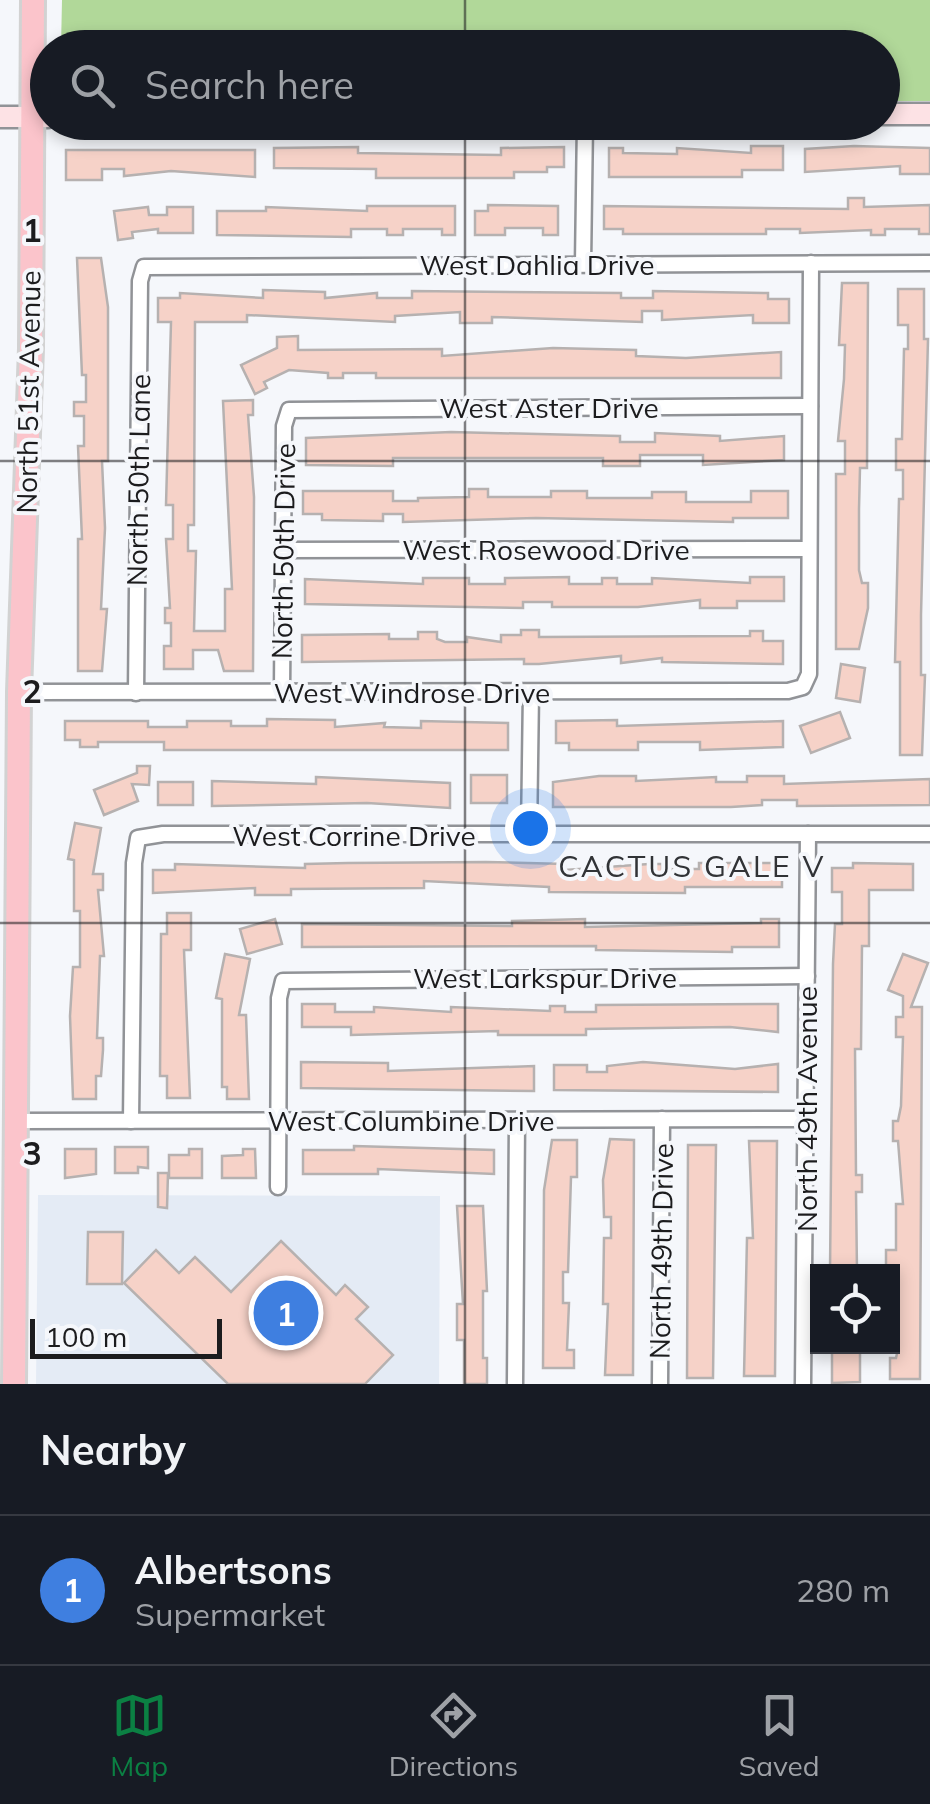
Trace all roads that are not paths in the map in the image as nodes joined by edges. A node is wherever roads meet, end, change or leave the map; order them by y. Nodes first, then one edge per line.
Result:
1 (33, 0) edge
2 (35, 30) edge
3 (900, 114) edge
4 (930, 114) edge
5 (0, 117) edge
6 (30, 117) edge
7 (39, 140) edge
8 (585, 140) edge
9 (583, 264) junction
10 (811, 264) junction
11 (930, 264) edge
12 (144, 267) joint
13 (810, 406) junction
14 (289, 410) joint
15 (809, 549) junction
16 (284, 550) junction
17 (20, 692) junction
18 (282, 692) junction
19 (531, 692) junction
20 (136, 693) junction
21 (808, 834) junction
22 (930, 834) edge
23 (529, 835) junction
24 (807, 976) junction
25 (806, 1118) junction
26 (662, 1119) junction
27 (15, 1120) junction
28 (278, 1120) junction
29 (517, 1120) junction
30 (131, 1121) junction
31 (278, 1187) dead end
32 (7, 1203) edge
33 (14, 1384) edge
34 (515, 1384) edge
35 (660, 1384) edge
36 (803, 1384) edge

1 - 2 main road, North 51st Avenue
3 - 4 street
5 - 6 street
7 - 17 main road, North 51st Avenue
8 - 9 street
9 - 10 street, West Dahlia Drive
9 - 12 street, West Dahlia Drive
10 - 11 street, West Dahlia Drive
10 - 13 street
12 - 20 street, North 50th Lane
13 - 14 street, West Aster Drive
13 - 15 street
14 - 16 street, North 50th Drive
15 - 16 street, West Rosewood Drive
15 - 19 street, West Windrose Drive
16 - 18 street, North 50th Drive
17 - 20 street, West Windrose Drive
17 - 27 main road, North 51st Avenue
18 - 19 street, West Windrose Drive
18 - 20 street, West Windrose Drive
19 - 23 street
21 - 22 street, West Corrine Drive
21 - 23 street, West Corrine Drive
21 - 24 street, North 49th Avenue
23 - 30 street, West Corrine Drive
24 - 25 street, North 49th Avenue
24 - 28 street, West Larkspur Drive
25 - 26 street, West Columbine Drive
25 - 36 street, North 49th Avenue
26 - 29 street, West Columbine Drive
26 - 35 street, North 49th Drive
27 - 30 street, West Columbine Drive
27 - 32 main road, North 51st Avenue
28 - 29 street, West Columbine Drive
28 - 30 street, West Columbine Drive
28 - 31 street
29 - 34 street
32 - 33 main road, North 51st Avenue

